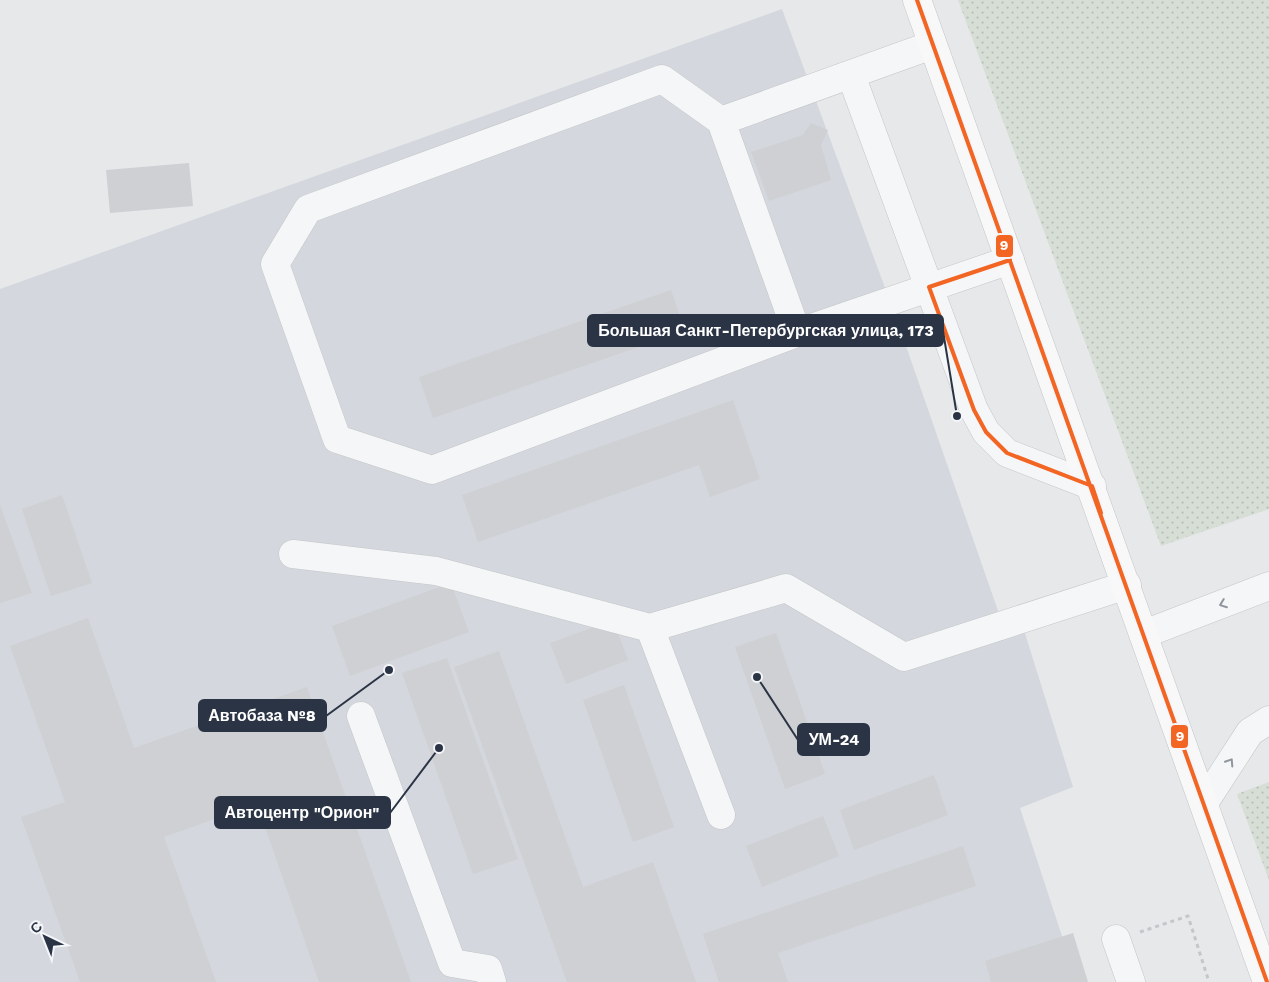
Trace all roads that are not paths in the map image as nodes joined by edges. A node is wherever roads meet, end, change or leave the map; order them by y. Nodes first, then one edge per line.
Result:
1 (917, 0) edge
2 (932, 45) junction
3 (850, 75) junction
4 (721, 121) junction
5 (1010, 260) junction
6 (929, 287) junction
7 (797, 333) junction
8 (1092, 486) junction
9 (293, 554) dead end
10 (1127, 585) junction
11 (1269, 586) edge
12 (650, 628) junction
13 (1144, 634) junction
14 (361, 716) dead end
15 (1269, 720) edge
16 (1204, 803) junction
17 (721, 815) dead end
18 (1116, 939) road end
19 (492, 982) edge
20 (1131, 982) edge
21 (1267, 982) edge

1 - 2 main road
2 - 3 lane
2 - 5 main road
3 - 4 lane
3 - 6 lane
4 - 7 lane
4 - 7 lane
5 - 6 lane
5 - 8 main road
6 - 7 lane
6 - 8 lane
8 - 10 main road
9 - 12 lane
10 - 12 lane
10 - 13 main road
11 -> 13 lane
12 - 17 lane
13 - 16 main road
14 - 19 lane
16 -> 15 lane
16 - 21 main road
18 - 20 lane

